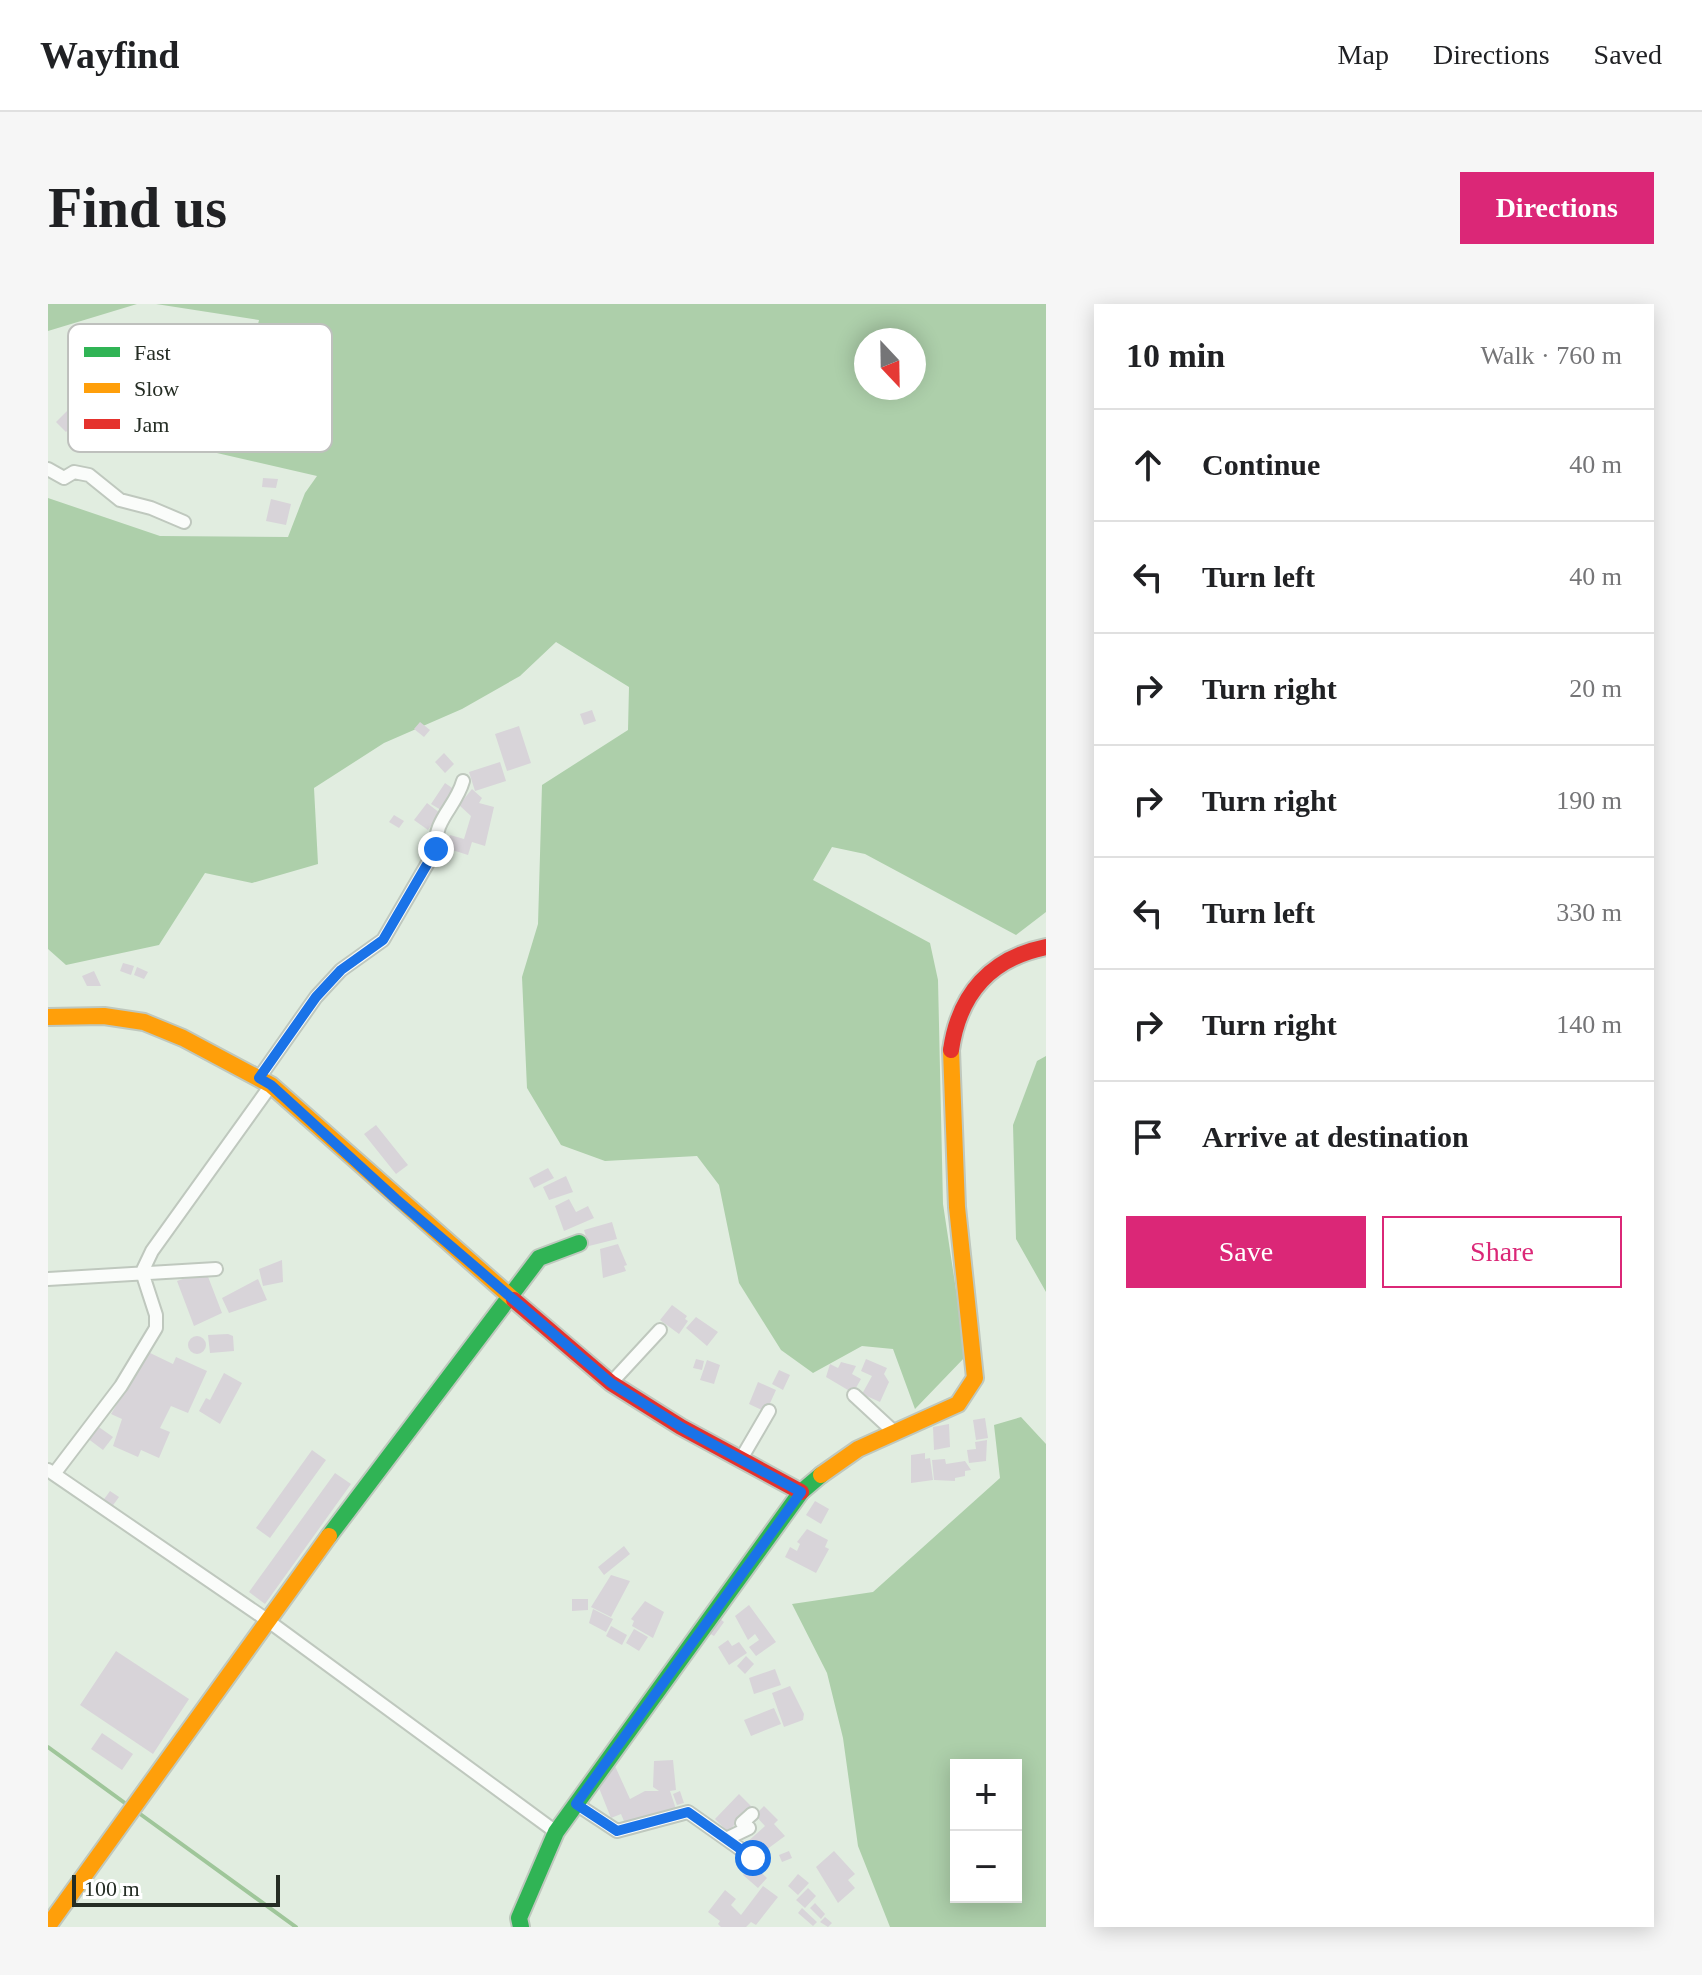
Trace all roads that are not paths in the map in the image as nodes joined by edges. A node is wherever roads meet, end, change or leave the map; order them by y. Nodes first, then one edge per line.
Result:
1 (48, 469) edge
2 (184, 522) dead end
3 (463, 781) dead end
4 (1046, 947) edge
5 (48, 1017) edge
6 (265, 1082) junction
7 (579, 1243) dead end
8 (216, 1269) dead end
9 (142, 1272) junction
10 (48, 1279) edge
11 (507, 1296) junction
12 (660, 1330) dead end
13 (611, 1383) junction
14 (854, 1395) dead end
15 (769, 1411) dead end
16 (893, 1431) junction
17 (741, 1459) junction
18 (51, 1472) edge
19 (801, 1492) junction
20 (267, 1620) junction
21 (576, 1804) junction
22 (752, 1814) dead end
23 (556, 1832) junction
24 (726, 1839) junction
25 (753, 1858) dead end
26 (48, 1926) edge
27 (521, 1927) edge

1 - 2 street
3 - 6 street
4 - 16 street
5 - 6 street
6 - 9 street
6 - 11 street
7 - 11 street
8 - 9 street
9 - 10 street
9 - 18 street
11 - 13 street
11 - 20 street
12 - 13 street
13 - 17 street
14 - 16 street
15 - 17 street
16 - 19 street
17 - 19 street
18 - 20 street
19 - 21 street
20 - 23 street
20 - 26 street
21 - 23 street
21 - 24 street
22 - 24 street
23 - 27 street
24 - 25 street

